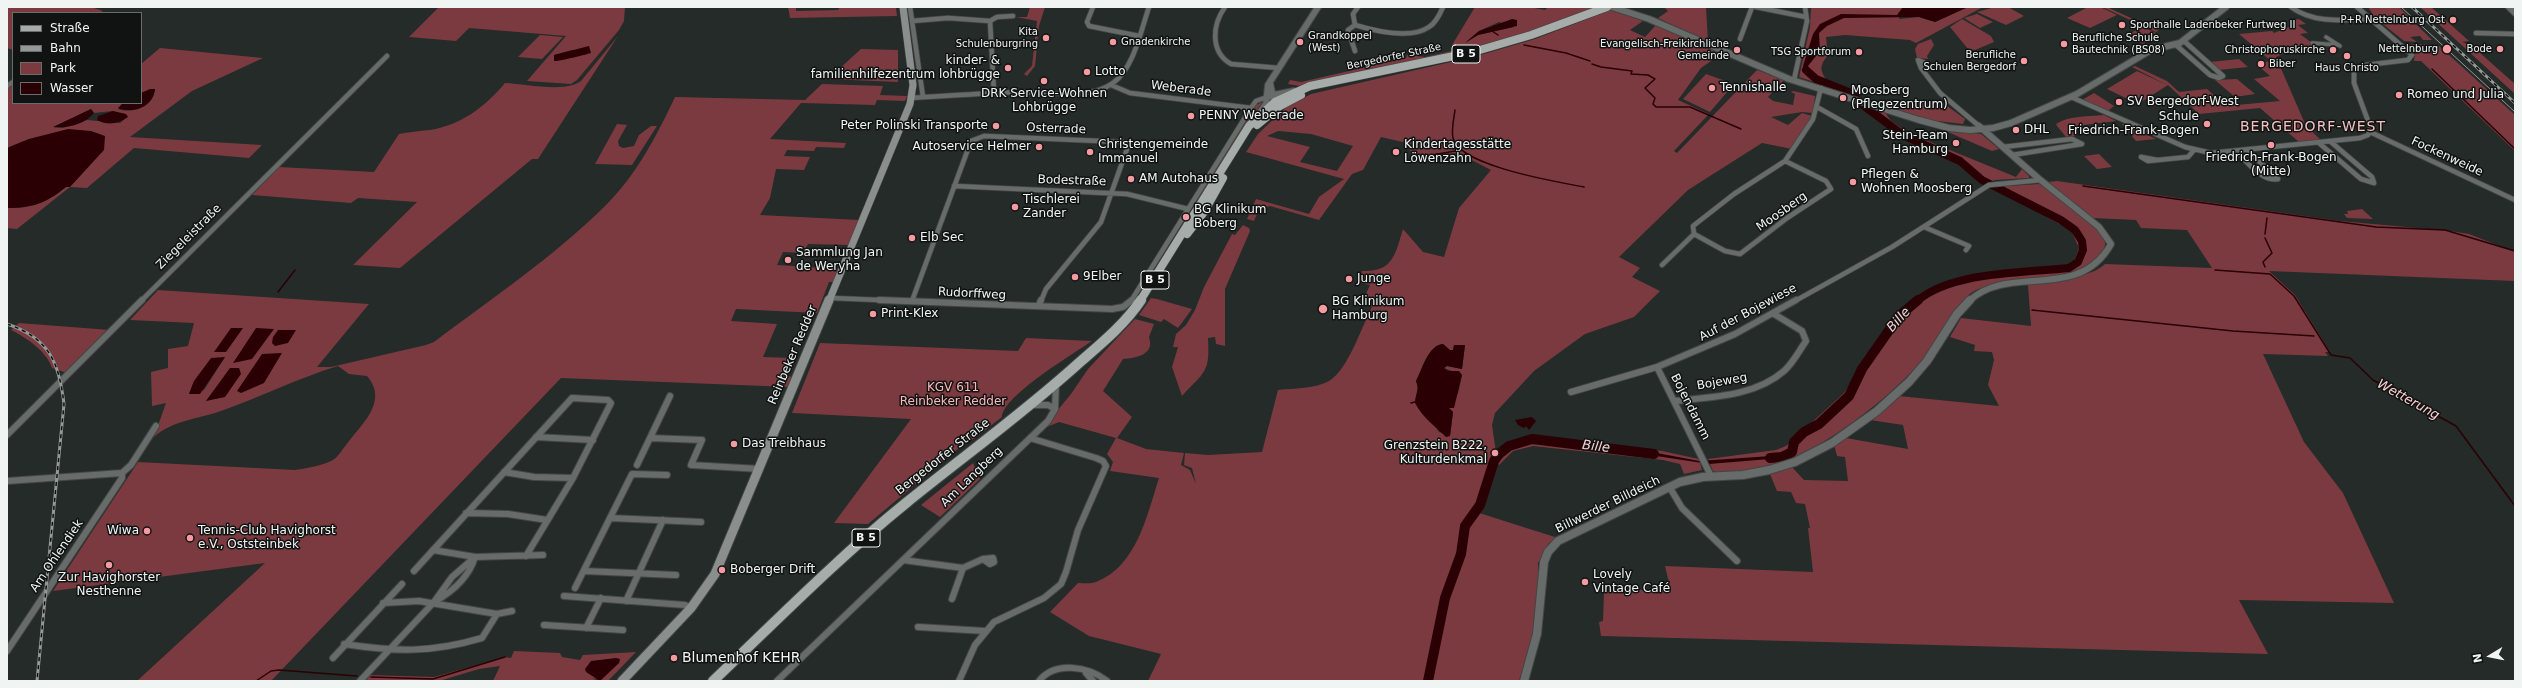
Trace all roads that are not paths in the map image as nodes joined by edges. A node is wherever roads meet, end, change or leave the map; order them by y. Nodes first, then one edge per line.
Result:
1 (904, 7) edge
2 (910, 7) edge
3 (1093, 7) edge
4 (1149, 7) edge
5 (1225, 7) edge
6 (1318, 7) edge
7 (1358, 7) edge
8 (1443, 7) edge
9 (1607, 7) edge
10 (1612, 7) edge
11 (1752, 7) edge
12 (1756, 7) edge
13 (1805, 7) edge
14 (2226, 7) edge
15 (2291, 7) edge
16 (2357, 7) edge
17 (2509, 7) edge
18 (2515, 13) edge
19 (1013, 16) dead end
20 (1806, 16) junction
21 (2371, 19) junction
22 (912, 21) junction
23 (990, 21) junction
24 (1355, 25) junction
25 (2476, 33) dead end
26 (2515, 34) edge
27 (1139, 36) junction
28 (2326, 37) dead end
29 (1740, 39) dead end
30 (2184, 41) junction
31 (2312, 43) dead end
32 (2176, 45) junction
33 (1355, 51) dead end
34 (387, 56) dead end
35 (1921, 68) dead end
36 (1278, 70) junction
37 (1794, 80) junction
38 (1111, 84) junction
39 (1322, 85) junction
40 (1821, 88) junction
41 (994, 93) junction
42 (923, 97) junction
43 (2071, 97) junction
44 (911, 98) junction
45 (1272, 98) junction
46 (1817, 107) junction
47 (1251, 108) junction
48 (1273, 111) junction
49 (1981, 127) junction
50 (2370, 132) junction
51 (2331, 142) junction
52 (2319, 143) junction
53 (2003, 147) junction
54 (2194, 150) junction
55 (2248, 151) junction
56 (2238, 152) junction
57 (2012, 155) junction
58 (1868, 156) dead end
59 (2157, 160) dead end
60 (1785, 161) junction
61 (2041, 180) junction
62 (954, 186) junction
63 (1111, 193) junction
64 (2515, 200) edge
65 (1201, 203) junction
66 (1191, 211) junction
67 (1204, 212) junction
68 (1924, 227) junction
69 (1694, 234) junction
70 (1177, 244) junction
71 (1966, 250) dead end
72 (1662, 264) dead end
73 (831, 298) junction
74 (912, 302) junction
75 (1039, 305) junction
76 (1774, 314) junction
77 (1657, 367) junction
78 (1056, 384) junction
79 (1571, 392) dead end
80 (670, 396) dead end
81 (1674, 401) junction
82 (1028, 406) junction
83 (1055, 409) junction
84 (156, 426) dead end
85 (7, 435) edge
86 (536, 437) junction
87 (650, 438) junction
88 (1030, 438) junction
89 (593, 440) junction
90 (637, 465) dead end
91 (760, 469) junction
92 (504, 472) junction
93 (122, 473) junction
94 (667, 475) dead end
95 (1711, 476) junction
96 (573, 478) junction
97 (7, 481) edge
98 (1670, 488) junction
99 (466, 513) junction
100 (610, 518) junction
101 (547, 520) junction
102 (663, 520) junction
103 (701, 522) dead end
104 (433, 550) junction
105 (543, 555) dead end
106 (526, 556) junction
107 (474, 558) junction
108 (984, 559) dead end
109 (902, 560) junction
110 (1737, 561) dead end
111 (963, 568) junction
112 (414, 571) dead end
113 (584, 571) junction
114 (638, 573) junction
115 (676, 575) dead end
116 (402, 584) dead end
117 (575, 588) dead end
118 (564, 596) dead end
119 (601, 598) junction
120 (952, 599) dead end
121 (626, 601) junction
122 (434, 602) junction
123 (383, 603) junction
124 (691, 608) junction
125 (512, 611) dead end
126 (497, 614) junction
127 (544, 625) dead end
128 (918, 627) dead end
129 (586, 628) junction
130 (623, 630) dead end
131 (985, 631) junction
132 (344, 644) junction
133 (7, 651) edge
134 (388, 651) junction
135 (333, 658) dead end
136 (1086, 672) junction
137 (360, 681) edge
138 (622, 681) edge
139 (713, 681) edge
140 (776, 681) edge
141 (959, 681) edge
142 (1039, 681) edge
143 (1093, 681) edge
144 (1107, 681) edge
145 (1524, 681) edge

1 - 44 main road, Reinbeker Redder
2 - 22 street
3 - 27 street
4 - 27 street
5 - 36 street
6 - 36 street
7 - 24 street
8 - 24 street
9 - 39 main road, Bergedorfer Straße / B 5
10 - 37 street
11 - 29 street
12 - 20 street
13 - 20 street
14 - 30 street
15 - 21 street
16 - 21 street
17 - 18 street
19 - 23 street
20 - 37 street
21 - 50 street
22 - 23 street
22 - 42 street
23 - 41 street
24 - 33 street
25 - 26 street
27 - 38 street
28 - 31 street
30 - 32 street
30 - 32 street
32 - 43 street
34 - 85 street, Ziegeleistraße
35 - 49 street, Billwerder Billdeich
36 - 45 street
37 - 40 street
38 - 41 street
38 - 47 street, Weberade
39 - 45 main road, Bergedorfer Straße / B 5
39 - 48 main road, Bergedorfer Straße / B 5
40 - 46 street
40 - 49 street
41 - 42 street
42 - 44 street
43 - 49 street
43 - 54 street
44 - 73 main road, Reinbeker Redder
45 - 47 street
45 - 48 street
45 - 65 main road, Bergedorfer Straße / B 5
46 - 58 street
46 - 60 street
47 - 66 street
48 - 67 main road, Bergedorfer Straße / B 5
49 - 53 street, Billwerder Billdeich
50 - 51 street
50 - 64 street, Fockenweide
51 - 52 street
51 - 52 street
52 - 55 street
53 - 57 street, Billwerder Billdeich
53 - 57 street
54 - 56 street
54 - 59 street
55 - 56 street
55 - 56 street
57 - 61 street, Billwerder Billdeich
60 - 69 street
60 - 69 street, Moosberg
61 - 68 street, Auf der Bojewiese
61 - 95 street, Billwerder Billdeich
62 - 63 street, Bodestraße
62 - 63 street, Osterrade
62 - 74 street, Osterrade
63 - 66 street, Bodestraße
63 - 75 street, Osterrade
65 - 66 main road, Bergedorfer Straße / B 5
65 - 67 main road
66 - 67 main road
66 - 70 main road, Bergedorfer Straße / B 5
66 - 75 street, Rudorffweg
67 - 70 main road, Bergedorfer Straße / B 5
68 - 71 street
68 - 76 street, Auf der Bojewiese
69 - 72 street
70 - 78 main road, Bergedorfer Straße / B 5
73 - 74 street, Rudorffweg
73 - 91 main road, Reinbeker Redder
74 - 75 street, Rudorffweg
76 - 77 street, Auf der Bojewiese
76 - 81 street, Bojeweg
77 - 79 street, Auf der Bojewiese
77 - 81 street, Bojendamm
78 - 82 main road, Bergedorfer Straße / B 5
78 - 83 street
80 - 87 street
81 - 95 street, Bojendamm
82 - 83 street
82 - 139 main road, Bergedorfer Straße / B 5
83 - 88 street, Am Langberg
84 - 93 street, Am Ohlendiek
86 - 89 street
86 - 89 street
86 - 92 street
87 - 90 street
87 - 91 street
88 - 109 street, Am Langberg
88 - 131 street
89 - 96 street
91 - 124 main road, Reinbeker Redder
92 - 96 street
92 - 99 street
93 - 97 street
93 - 133 street, Am Ohlendiek
94 - 100 street
95 - 98 street, Billwerder Billdeich
96 - 101 street
98 - 110 street, Billwerder Billdeich
98 - 145 street, Billwerder Billdeich
99 - 101 street
99 - 104 street
100 - 102 street
100 - 113 street
101 - 106 street
102 - 103 street
102 - 114 street
104 - 107 street
104 - 112 street
105 - 106 street
106 - 107 street
107 - 122 street
108 - 111 street
109 - 111 street
109 - 140 street, Am Langberg
111 - 120 street
113 - 114 street
113 - 117 street
114 - 115 street
114 - 121 street
116 - 123 street
118 - 119 street
119 - 121 street
119 - 129 street
121 - 124 street
122 - 123 street
122 - 126 street
122 - 134 street
123 - 132 street
124 - 138 main road, Reinbeker Redder
125 - 126 street
126 - 134 street
127 - 129 street
128 - 131 street
129 - 130 street
131 - 141 street
132 - 134 street
132 - 135 street
134 - 137 street
136 - 142 street
136 - 143 street
136 - 144 street

